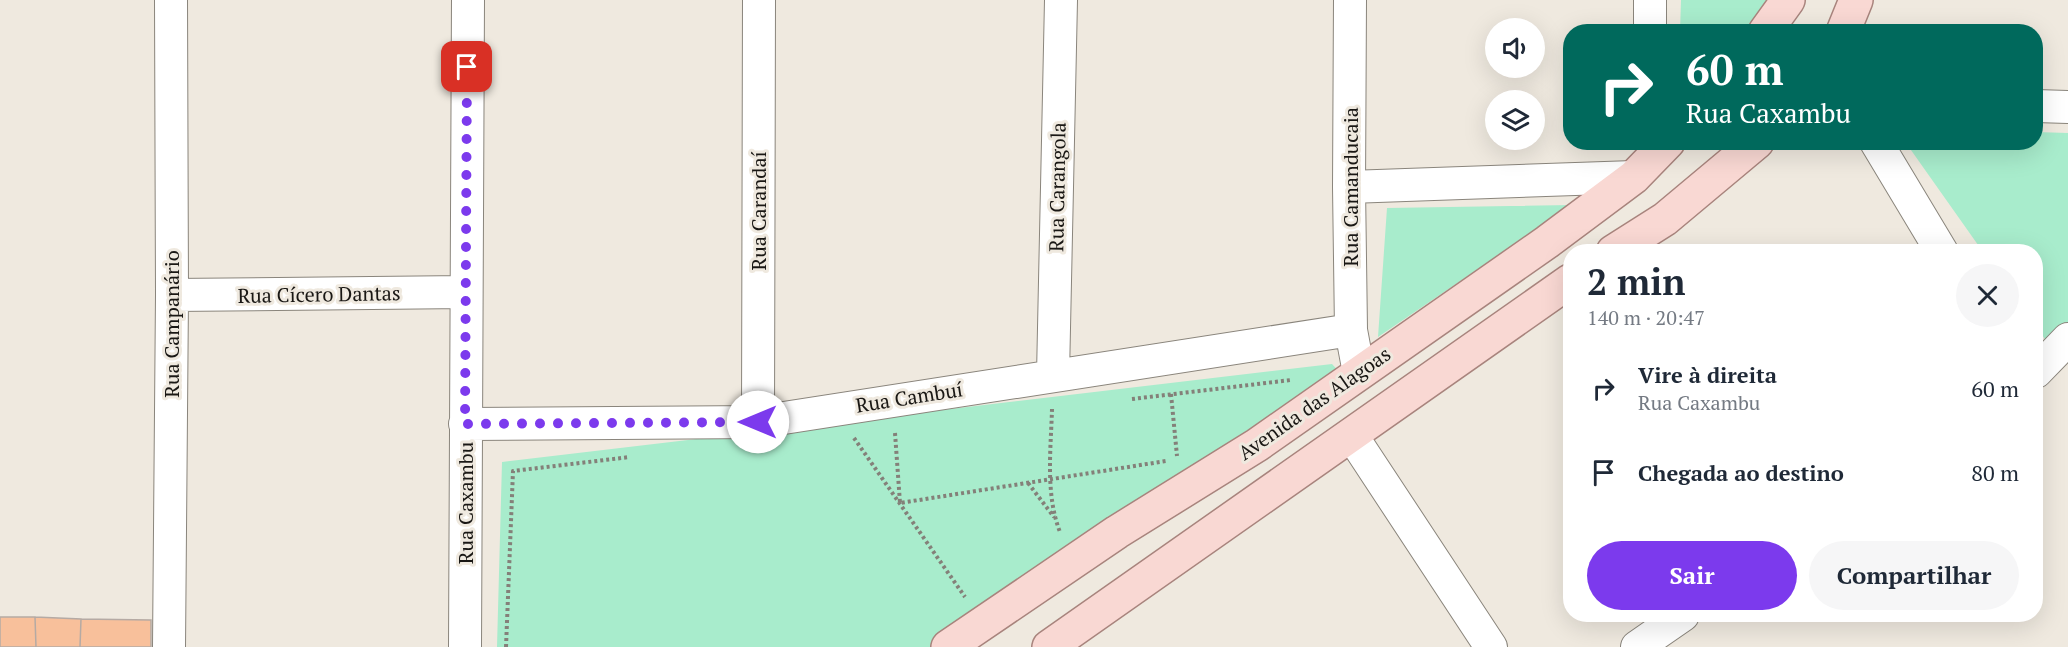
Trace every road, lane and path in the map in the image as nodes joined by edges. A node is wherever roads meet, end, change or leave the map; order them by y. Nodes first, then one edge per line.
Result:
1 (171, 0) edge
2 (468, 0) edge
3 (759, 0) edge
4 (1060, 0) edge
5 (1350, 0) edge
6 (1650, 0) edge
7 (1788, 0) edge
8 (1856, 0) edge
9 (1650, 24) edge
10 (1772, 24) edge
11 (1846, 24) edge
12 (2043, 106) edge
13 (2068, 107) edge
14 (1747, 150) edge
15 (1881, 150) edge
16 (1650, 156) edge
17 (1349, 187) junction
18 (1626, 244) edge
19 (1937, 244) edge
20 (1563, 286) edge
21 (465, 292) junction
22 (172, 295) junction
23 (1351, 330) junction
24 (2068, 339) edge
25 (2043, 365) edge
26 (1359, 373) junction
27 (1053, 375) junction
28 (1296, 380) dead end
29 (1171, 394) junction
30 (1123, 400) dead end
31 (1041, 409) dead end
32 (758, 422) junction
33 (465, 424) junction
34 (894, 426) dead end
35 (849, 431) dead end
36 (1352, 436) junction
37 (640, 456) dead end
38 (1186, 458) dead end
39 (1177, 459) junction
40 (1051, 480) junction
41 (1028, 483) junction
42 (900, 503) junction
43 (1055, 518) junction
44 (1062, 537) dead end
45 (968, 600) dead end
46 (1673, 622) edge
47 (169, 647) edge
48 (465, 647) edge
49 (506, 647) edge
50 (948, 647) edge
51 (1048, 647) edge
52 (1491, 647) edge
53 (1637, 647) edge

1 - 22 street, Rua Campanário
2 - 21 street, Rua Caxambu
3 - 32 street, Rua Carandaí
4 - 27 street, Rua Carangola
5 - 17 street, Rua Camanducaia
6 - 9 street
7 - 10 main road
8 - 11 main road
12 - 13 street
14 - 18 main road
15 - 19 street
16 - 17 street
16 - 26 main road, Avenida das Alagoas
17 - 23 street, Rua Camanducaia
20 - 36 main road
21 - 22 street, Rua Cícero Dantas
21 - 33 street, Rua Caxambu
22 - 47 street, Rua Campanário
23 - 26 street, Rua Camanducaia
23 - 27 street, Rua Cambuí
24 - 25 street
26 - 50 main road, Avenida das Alagoas
27 - 32 street, Rua Cambuí
28 - 29 path
29 - 30 path
29 - 39 path
31 - 40 path
32 - 33 street, Rua Cambuí
33 - 48 street, Rua Caxambu
34 - 42 path
35 - 42 path
36 - 51 main road
36 - 52 street
37 - 49 path
38 - 39 path
39 - 40 path
40 - 41 path
40 - 43 path
41 - 42 path
41 - 43 path
42 - 45 path
43 - 44 path
46 - 53 street

